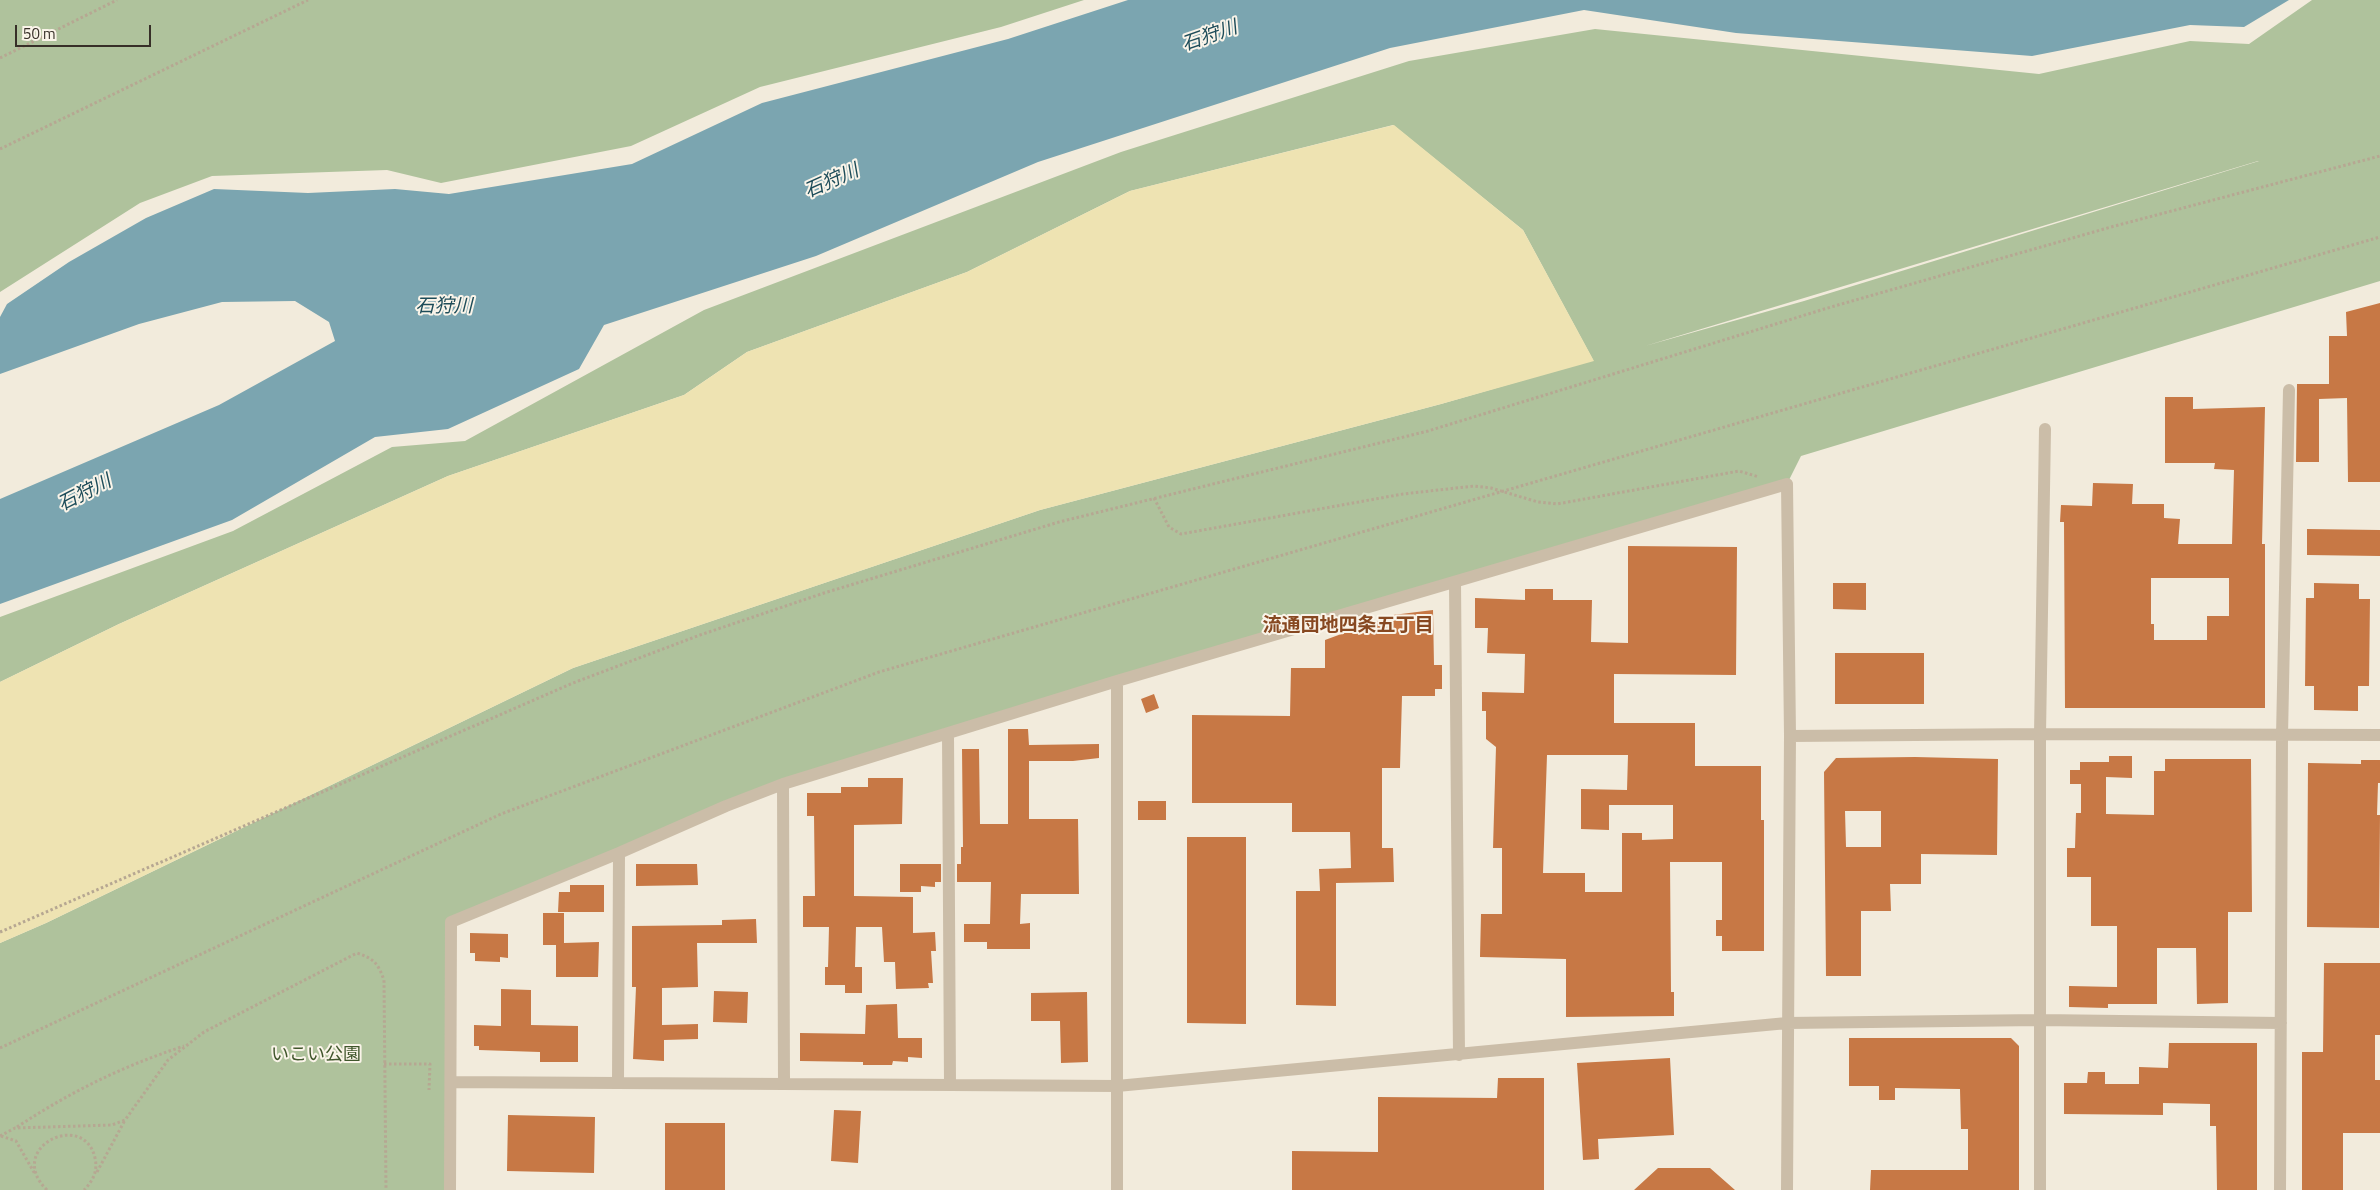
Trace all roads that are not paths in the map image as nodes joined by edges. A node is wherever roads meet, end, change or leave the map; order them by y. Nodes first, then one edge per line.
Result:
1 (2289, 390) dead end
2 (2044, 429) dead end
3 (1455, 582) junction
4 (1117, 681) junction
5 (948, 734) junction
6 (2040, 734) junction
7 (1790, 736) junction
8 (2282, 736) junction
9 (2380, 736) edge
10 (783, 784) junction
11 (619, 853) junction
12 (2040, 1020) junction
13 (1787, 1023) junction
14 (2281, 1023) junction
15 (1459, 1055) junction
16 (452, 1082) junction
17 (618, 1082) junction
18 (784, 1083) junction
19 (950, 1084) junction
20 (1117, 1086) junction
21 (450, 1190) edge
22 (1117, 1190) edge
23 (1787, 1190) edge
24 (2040, 1190) edge
25 (2280, 1190) edge

1 - 8 street
2 - 6 street
3 - 4 street
3 - 7 street
3 - 15 street
4 - 5 street
4 - 20 street
5 - 10 street
5 - 19 street
6 - 7 street
6 - 8 street
6 - 12 street
7 - 13 street
8 - 9 street
8 - 14 street
10 - 11 street
10 - 18 street
11 - 16 street
11 - 17 street
12 - 13 street
12 - 14 street
12 - 24 street
13 - 15 street
13 - 23 street
14 - 25 street
15 - 20 street
16 - 17 street
16 - 21 street
17 - 18 street
18 - 19 street
19 - 20 street
20 - 22 street

